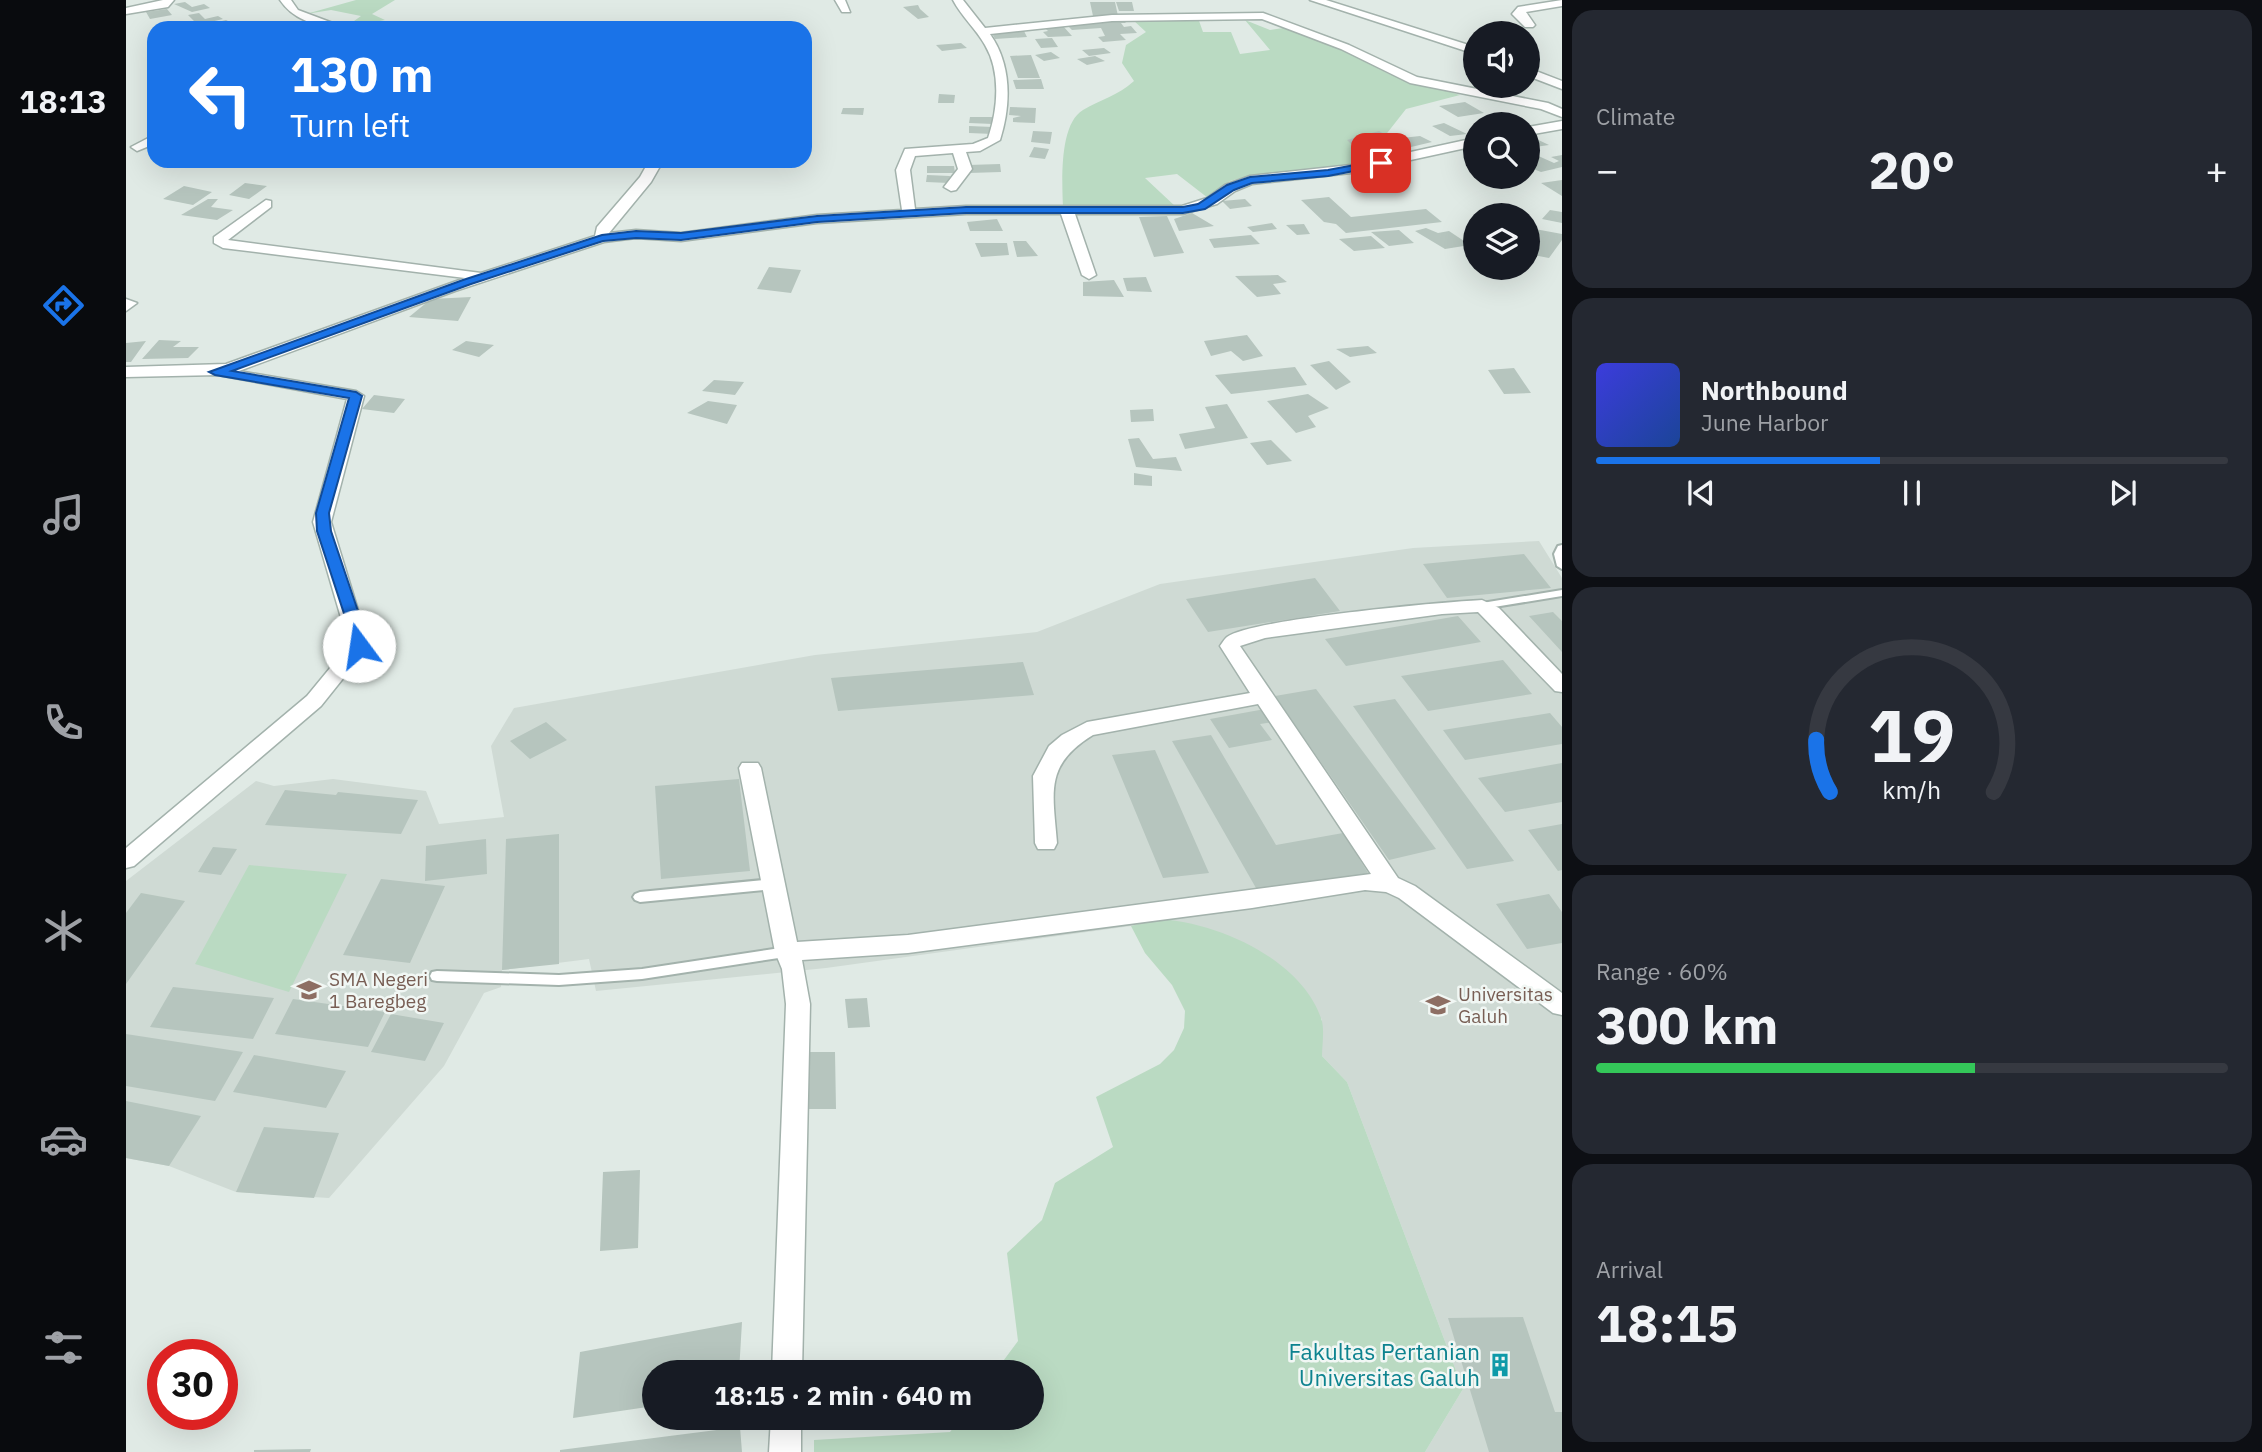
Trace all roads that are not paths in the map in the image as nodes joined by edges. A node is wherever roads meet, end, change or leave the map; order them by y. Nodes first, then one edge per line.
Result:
1 (169, 0) edge
2 (285, 0) edge
3 (958, 0) edge
4 (1315, 0) edge
5 (1562, 3) edge
6 (126, 11) edge
7 (320, 21) edge
8 (1525, 21) edge
9 (981, 32) junction
10 (1463, 47) edge
11 (1540, 77) edge
12 (1562, 85) edge
13 (1562, 113) edge
14 (1562, 125) edge
15 (1540, 129) edge
16 (147, 142) edge
17 (1463, 145) edge
18 (138, 146) dead end
19 (958, 148) junction
20 (652, 168) edge
21 (951, 187) dead end
22 (266, 204) dead end
23 (1067, 211) junction
24 (909, 214) junction
25 (602, 238) junction
26 (1089, 275) dead end
27 (484, 276) junction
28 (126, 372) edge
29 (215, 372) junction
30 (1562, 548) edge
31 (1562, 566) edge
32 (1562, 593) edge
33 (1482, 606) junction
34 (1562, 686) edge
35 (1262, 697) junction
36 (750, 768) dead end
37 (1046, 843) dead end
38 (126, 860) edge
39 (774, 884) junction
40 (1390, 884) junction
41 (640, 897) dead end
42 (787, 952) junction
43 (437, 976) dead end
44 (1562, 1006) edge
45 (787, 1360) edge
46 (786, 1430) edge
47 (785, 1452) edge

1 - 6 street
2 - 7 street
3 - 9 street
4 - 10 street
5 - 8 street
9 - 13 street
9 - 19 street
11 - 12 street
14 - 15 street
16 - 18 street
17 - 23 street
19 - 21 street
19 - 24 street
20 - 25 street
22 - 27 street
23 - 24 street
23 - 26 street
24 - 25 street
25 - 27 street
27 - 29 street
28 - 29 street
29 - 38 street
30 - 31 lane
32 - 33 lane
33 - 34 street
33 - 35 street
35 - 37 street
35 - 40 street
36 - 39 street
39 - 41 lane
39 - 42 street
40 - 42 street
40 - 44 street
42 - 43 lane
42 - 45 street
46 - 47 street

